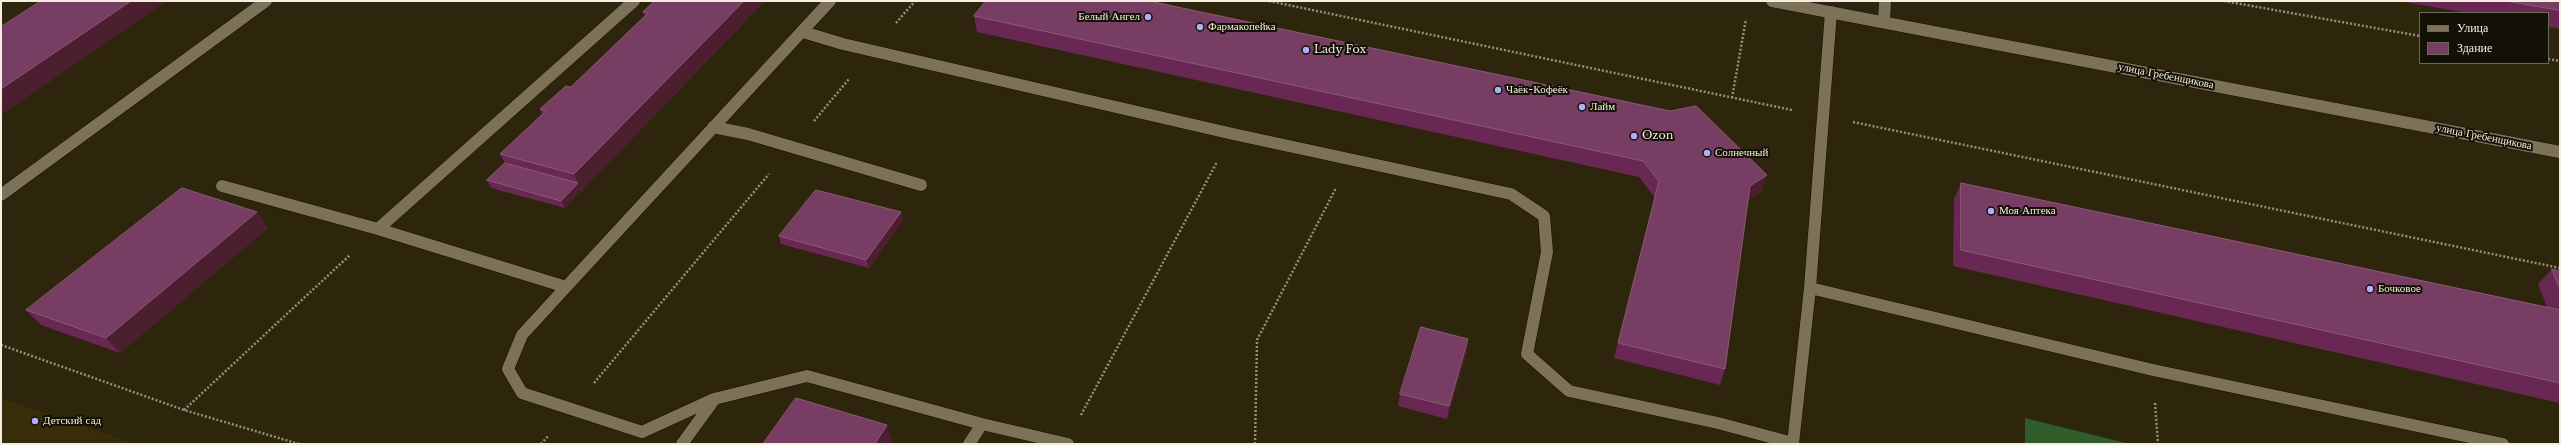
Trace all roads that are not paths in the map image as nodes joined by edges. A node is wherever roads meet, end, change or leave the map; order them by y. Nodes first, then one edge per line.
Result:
1 (266, 1) edge
2 (634, 1) edge
3 (830, 1) edge
4 (1772, 1) edge
5 (1885, 1) edge
6 (1831, 12) junction
7 (1884, 22) junction
8 (802, 32) junction
9 (713, 127) junction
10 (2560, 152) edge
11 (921, 185) dead end
12 (222, 186) dead end
13 (1, 196) edge
14 (378, 229) junction
15 (566, 287) junction
16 (1810, 288) junction
17 (714, 399) junction
18 (982, 424) junction
19 (1793, 443) edge
20 (682, 444) edge
21 (969, 444) edge
22 (1067, 444) edge
23 (2503, 444) edge

1 - 13 street
2 - 14 street
3 - 8 street
4 - 6 street, улица Гребенщикова
5 - 7 street
6 - 7 street, улица Гребенщикова
6 - 16 street
7 - 10 street, улица Гребенщикова
8 - 9 street
8 - 19 street
9 - 11 street
9 - 15 street
12 - 14 street
14 - 15 street
15 - 17 street
16 - 19 street
16 - 23 street
17 - 18 street
17 - 20 street
18 - 21 street
18 - 22 street

